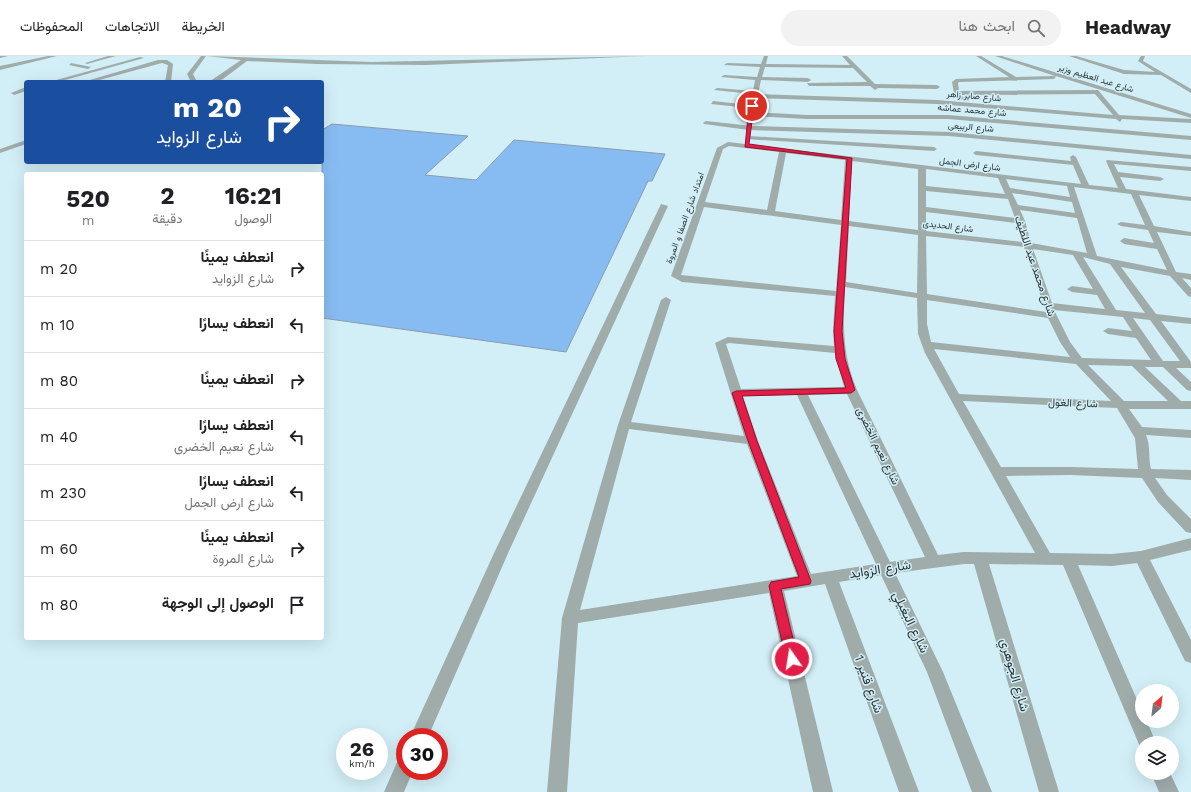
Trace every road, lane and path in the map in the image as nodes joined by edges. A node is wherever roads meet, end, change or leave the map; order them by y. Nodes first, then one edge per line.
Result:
1 (6, 56) edge
2 (24, 56) edge
3 (55, 56) edge
4 (96, 56) edge
5 (114, 56) edge
6 (130, 56) edge
7 (204, 56) edge
8 (209, 56) edge
9 (294, 56) edge
10 (420, 56) edge
11 (644, 56) edge
12 (766, 56) edge
13 (844, 56) edge
14 (978, 56) edge
15 (996, 56) edge
16 (1008, 56) edge
17 (1071, 56) edge
18 (1143, 56) edge
19 (0, 57) edge
20 (226, 57) edge
21 (39, 58) edge
22 (142, 58) junction
23 (170, 58) dead end
24 (102, 59) junction
25 (246, 59) junction
26 (48, 61) dead end
27 (158, 61) junction
28 (165, 61) junction
29 (80, 62) dead end
30 (282, 62) junction
31 (405, 62) junction
32 (71, 64) dead end
33 (87, 65) junction
34 (727, 65) dead end
35 (762, 67) junction
36 (855, 67) junction
37 (0, 68) edge
38 (68, 72) dead end
39 (1164, 74) junction
40 (724, 77) dead end
41 (1064, 77) junction
42 (1016, 78) junction
43 (60, 80) edge
44 (94, 80) edge
45 (168, 80) edge
46 (193, 80) edge
47 (216, 80) edge
48 (758, 80) junction
49 (827, 84) junction
50 (875, 87) junction
51 (938, 87) dead end
52 (24, 90) edge
53 (717, 90) dead end
54 (831, 90) dead end
55 (1110, 91) junction
56 (1191, 91) edge
57 (1040, 92) junction
58 (1097, 92) junction
59 (14, 93) dead end
60 (957, 93) junction
61 (755, 94) junction
62 (1139, 96) junction
63 (1128, 97) junction
64 (1043, 99) dead end
65 (1157, 101) junction
66 (1146, 103) junction
67 (713, 104) dead end
68 (965, 104) junction
69 (1046, 105) dead end
70 (752, 106) junction
71 (1048, 111) junction
72 (1191, 111) edge
73 (750, 114) junction
74 (1191, 116) edge
75 (1118, 118) junction
76 (1191, 121) edge
77 (706, 123) dead end
78 (1055, 127) junction
79 (749, 128) junction
80 (929, 133) junction
81 (1191, 138) edge
82 (747, 142) junction
83 (24, 143) edge
84 (1134, 143) junction
85 (783, 150) junction
86 (0, 151) edge
87 (976, 152) dead end
88 (1072, 156) dead end
89 (1191, 157) edge
90 (849, 158) junction
91 (937, 159) junction
92 (1075, 163) junction
93 (1143, 164) junction
94 (1151, 165) junction
95 (922, 167) junction
96 (1191, 168) edge
97 (1115, 174) junction
98 (1001, 177) junction
99 (1160, 179) junction
100 (1070, 185) junction
101 (1086, 187) junction
102 (922, 188) junction
103 (1123, 192) junction
104 (1134, 193) junction
105 (1172, 197) junction
106 (1011, 198) junction
107 (1191, 199) edge
108 (1075, 200) junction
109 (702, 204) junction
110 (664, 206) dead end
111 (922, 209) junction
112 (771, 212) junction
113 (1079, 216) junction
114 (1020, 221) junction
115 (845, 222) junction
116 (1121, 224) dead end
117 (1151, 228) junction
118 (922, 233) junction
119 (1191, 234) edge
120 (1124, 241) dead end
121 (1027, 245) junction
122 (1160, 247) junction
123 (1076, 253) junction
124 (1093, 257) junction
125 (1114, 263) junction
126 (1173, 274) junction
127 (1191, 277) edge
128 (841, 289) junction
129 (1072, 289) dead end
130 (1100, 293) junction
131 (1191, 294) edge
132 (922, 296) junction
133 (666, 300) dead end
134 (1050, 311) junction
135 (1113, 314) junction
136 (1127, 316) junction
137 (1152, 318) junction
138 (1191, 321) edge
139 (1108, 331) dead end
140 (1139, 335) junction
141 (927, 345) junction
142 (839, 350) junction
143 (1078, 361) junction
144 (1138, 365) junction
145 (1164, 365) junction
146 (1189, 366) edge
147 (1191, 388) edge
148 (851, 390) junction
149 (801, 391) junction
150 (736, 393) junction
151 (956, 398) junction
152 (1121, 405) junction
153 (1178, 405) junction
154 (1191, 405) edge
155 (624, 425) junction
156 (1137, 431) junction
157 (1191, 434) edge
158 (752, 441) junction
159 (997, 472) junction
160 (1147, 473) junction
161 (1191, 475) edge
162 (1191, 528) edge
163 (1191, 544) edge
164 (1141, 557) junction
165 (980, 558) junction
166 (1046, 559) junction
167 (1068, 559) junction
168 (934, 561) junction
169 (884, 568) junction
170 (830, 577) junction
171 (806, 581) junction
172 (775, 586) junction
173 (570, 618) junction
174 (1191, 656) edge
175 (423, 728) edge
176 (1144, 736) edge
177 (399, 780) edge
178 (1163, 780) edge
179 (394, 792) edge
180 (557, 792) edge
181 (823, 792) edge
182 (909, 792) edge
183 (982, 792) edge
184 (1049, 792) edge
185 (1168, 792) edge

1 - 19 street
2 - 21 street
3 - 21 street
4 - 24 street
5 - 24 street
6 - 22 street
6 - 33 street
7 - 46 street
8 - 20 street
9 - 30 street
10 - 31 street
11 - 31 street
12 - 35 street
13 - 36 street
14 - 42 street
15 - 41 street, شارع عبد العظيم وزير
16 - 62 street, شارع عبد العظيم وزير
17 - 39 street
18 - 39 street
20 - 25 street
21 - 26 street
21 - 37 street
22 - 27 street
22 - 43 street
23 - 27 street
24 - 33 street
25 - 30 street
25 - 47 street
27 - 28 street
28 - 44 street
28 - 45 street
29 - 33 street
30 - 31 street
32 - 33 street
33 - 38 street
34 - 35 street
35 - 36 street
35 - 48 street
36 - 50 street
39 - 56 street
40 - 48 street
41 - 42 street
41 - 55 street, شارع عبد العظيم وزير
42 - 60 street
48 - 49 street
48 - 61 street
49 - 50 street
49 - 54 street
50 - 51 street
52 - 59 street
53 - 61 street, شارع صابر زاهر
55 - 58 street
55 - 63 street, شارع عبد العظيم وزير
57 - 58 street
57 - 60 street
57 - 64 street
58 - 75 street
60 - 68 street
61 - 68 street, شارع صابر زاهر
61 - 70 street
62 - 63 street
62 - 65 street, شارع عبد العظيم وزير
63 - 66 street, شارع عبد العظيم وزير
65 - 66 street
65 - 72 street, شارع عبد العظيم وزير
66 - 74 street, شارع عبد العظيم وزير
67 - 70 street
68 - 71 street, شارع صابر زاهر
69 - 71 street
70 - 73 street
71 - 75 street, شارع صابر زاهر
71 - 78 street
73 - 78 street, شارع محمد عماشه
73 - 79 street
75 - 76 street, شارع صابر زاهر
75 - 84 street
77 - 79 street, شارع الربيعى
78 - 84 street, شارع محمد عماشه
79 - 80 street, شارع الربيعى
79 - 82 street
80 - 84 street, شارع الربيعى
80 - 91 street
81 - 84 street, شارع محمد عماشه
82 - 85 street, شارع ارض الجمل
82 - 91 street
82 - 109 street, امتداد شارع الصفا و المروة
83 - 86 street
84 - 89 street, شارع الربيعى
84 - 93 street
85 - 90 street, شارع ارض الجمل
85 - 112 street
87 - 92 street
88 - 92 street
90 - 95 street, شارع ارض الجمل
90 - 115 street, شارع نعيم الخضرى
91 - 95 street, شارع ارض الجمل
91 - 98 street, شارع ارض الجمل
92 - 101 street
93 - 94 street
93 - 97 street
94 - 96 street
94 - 99 street
95 - 102 street
97 - 99 street
97 - 103 street
98 - 100 street, شارع ارض الجمل
98 - 106 street, شارع محمد عبد اللطيف
99 - 105 street
100 - 101 street, شارع ارض الجمل
100 - 108 street
101 - 103 street, شارع ارض الجمل
102 - 106 street
102 - 111 street
103 - 104 street, شارع ارض الجمل
104 - 105 street, شارع ارض الجمل
104 - 117 street
105 - 107 street, شارع ارض الجمل
106 - 108 street
106 - 113 street
106 - 114 street, شارع محمد عبد اللطيف
108 - 113 street
109 - 112 street, شارع الحديدى
109 - 128 street, امتداد شارع الصفا و المروة
110 - 175 street
111 - 114 street
111 - 118 street
112 - 115 street, شارع الحديدى
113 - 124 street
114 - 121 street, شارع محمد عبد اللطيف
115 - 118 street, شارع الحديدى
115 - 128 street, شارع نعيم الخضرى
116 - 117 street
117 - 119 street
117 - 122 street
118 - 121 street, شارع الحديدى
118 - 132 street
120 - 122 street
121 - 123 street, شارع الحديدى
121 - 134 street, شارع محمد عبد اللطيف
122 - 126 street
123 - 124 street, شارع الحديدى
123 - 130 street
124 - 125 street, شارع الحديدى
125 - 126 street, شارع الحديدى
125 - 137 street
126 - 127 street, شارع الحديدى
126 - 131 street
128 - 132 street
128 - 142 street, شارع نعيم الخضرى
129 - 130 street
130 - 135 street
132 - 134 street
132 - 141 street
133 - 155 street
134 - 135 street
134 - 143 street, شارع محمد عبد اللطيف
135 - 136 street
136 - 137 street
136 - 140 street
137 - 138 street
137 - 146 street
139 - 140 street
140 - 145 street
141 - 143 street
141 - 151 street
142 - 148 street, شارع نعيم الخضرى
142 - 150 street
143 - 144 street
143 - 152 street, شارع محمد عبد اللطيف
144 - 145 street
144 - 153 street
145 - 146 street
145 - 147 street
148 - 149 street
148 - 168 street, شارع نعيم الخضرى
149 - 150 street
149 - 169 street, شارع البغيلي
150 - 158 street
151 - 152 street, شارع الغول
151 - 159 street
152 - 153 street, شارع الغول
152 - 156 street, شارع محمد عبد اللطيف
153 - 154 street, شارع الغول
155 - 158 street
155 - 173 street
156 - 157 street
156 - 160 street, شارع محمد عبد اللطيف
158 - 171 street
159 - 160 street
159 - 166 street
160 - 161 street
160 - 162 street, شارع محمد عبد اللطيف
163 - 164 street, شارع الزوايد
164 - 167 street, شارع الزوايد
164 - 174 street
165 - 166 street, شارع الزوايد
165 - 168 street, شارع الزوايد
165 - 184 street, شارع الجوهري
166 - 167 street, شارع الزوايد
167 - 176 street
168 - 169 street, شارع الزوايد
169 - 170 street, شارع الزوايد
169 - 183 street, شارع البغيلي
170 - 171 street, شارع الزوايد
170 - 182 street, شارع قنير 1
171 - 172 street, شارع الزوايد
172 - 173 street, شارع الزوايد
172 - 181 street
173 - 180 street
177 - 179 street
178 - 185 street

